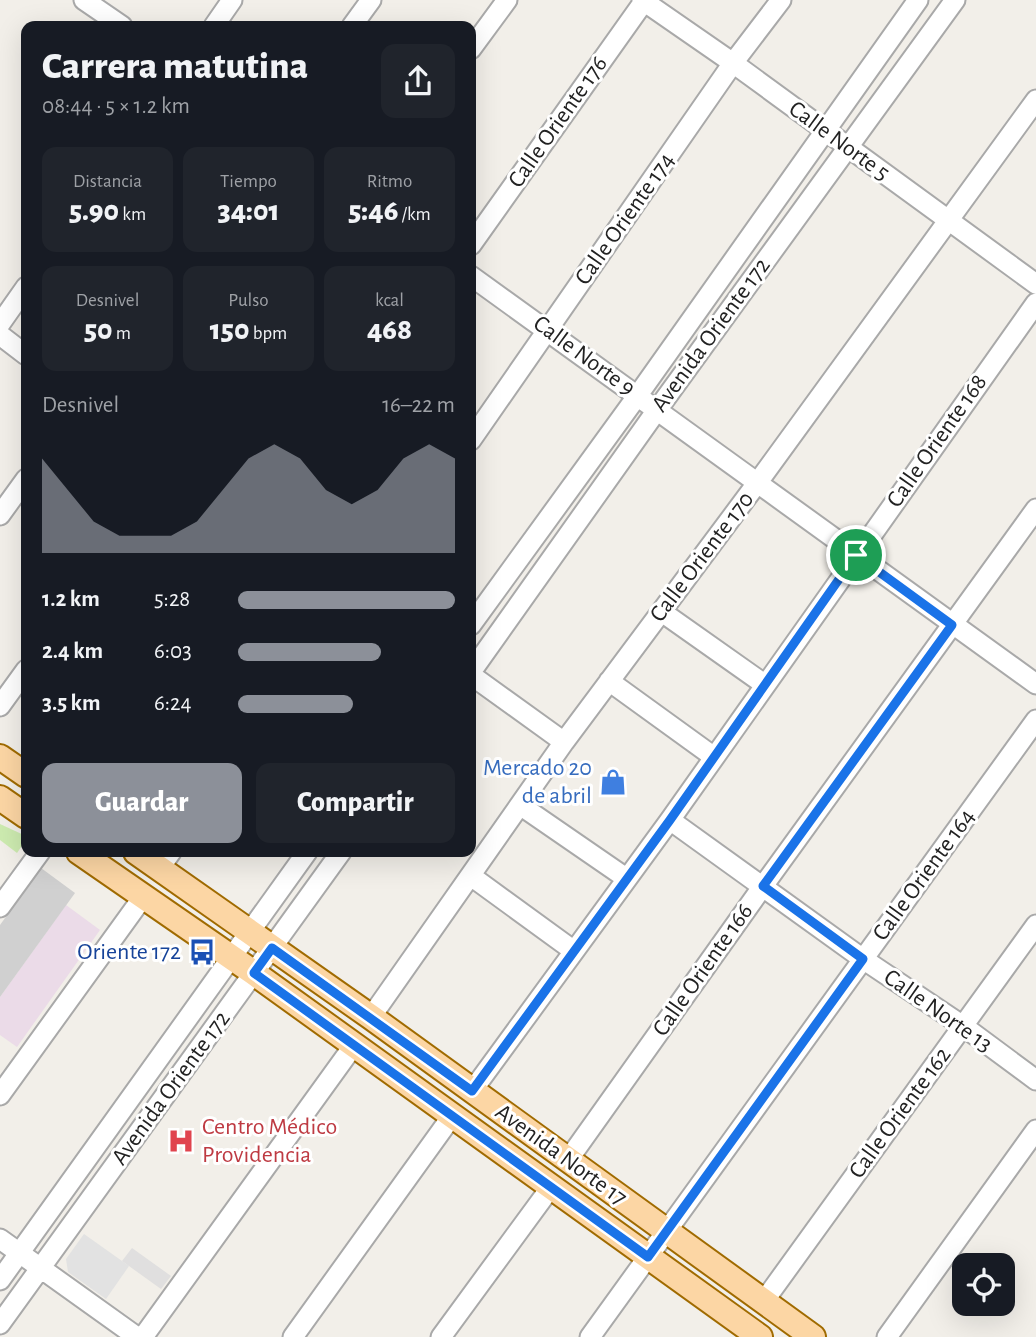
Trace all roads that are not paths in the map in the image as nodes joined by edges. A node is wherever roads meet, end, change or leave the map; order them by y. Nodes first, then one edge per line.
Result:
1 (85, 0) edge
2 (232, 0) edge
3 (371, 0) edge
4 (507, 0) edge
5 (644, 0) edge
6 (781, 0) edge
7 (919, 0) edge
8 (955, 0) edge
9 (115, 21) edge
10 (217, 21) edge
11 (356, 21) edge
12 (476, 43) edge
13 (733, 63) junction
14 (1036, 100) edge
15 (825, 131) junction
16 (848, 147) junction
17 (949, 222) junction
18 (476, 238) edge
19 (476, 279) edge
20 (1036, 284) edge
21 (21, 295) edge
22 (1036, 303) edge
23 (0, 324) edge
24 (549, 331) junction
25 (0, 335) edge
26 (21, 351) edge
27 (638, 396) junction
28 (657, 410) junction
29 (476, 433) edge
30 (758, 482) junction
31 (21, 486) edge
32 (1036, 509) edge
33 (0, 515) edge
34 (856, 555) junction
35 (662, 612) junction
36 (476, 618) edge
37 (952, 625) junction
38 (476, 667) edge
39 (21, 677) edge
40 (476, 678) edge
41 (609, 681) junction
42 (764, 684) junction
43 (1036, 684) edge
44 (0, 706) edge
45 (1036, 720) edge
46 (564, 742) junction
47 (0, 757) edge
48 (714, 757) junction
49 (21, 772) edge
50 (0, 798) edge
51 (520, 805) junction
52 (21, 813) edge
53 (670, 820) junction
54 (36, 857) edge
55 (86, 857) edge
56 (303, 857) edge
57 (337, 857) edge
58 (165, 860) edge
59 (471, 877) junction
60 (626, 878) junction
61 (763, 886) junction
62 (144, 897) junction
63 (0, 906) edge
64 (1036, 925) edge
65 (250, 932) junction
66 (272, 948) junction
67 (574, 951) junction
68 (231, 958) junction
69 (863, 959) junction
70 (254, 973) junction
71 (371, 1017) junction
72 (962, 1026) junction
73 (354, 1045) junction
74 (1036, 1080) edge
75 (472, 1091) junction
76 (0, 1095) edge
77 (452, 1116) junction
78 (1036, 1130) edge
79 (568, 1160) junction
80 (551, 1187) junction
81 (667, 1232) junction
82 (0, 1239) edge
83 (20, 1253) junction
84 (648, 1257) junction
85 (40, 1269) junction
86 (0, 1280) edge
87 (764, 1301) junction
88 (0, 1324) edge
89 (748, 1334) edge
90 (137, 1337) edge
91 (143, 1337) edge
92 (293, 1337) edge
93 (441, 1337) edge
94 (590, 1337) edge
95 (813, 1337) edge
96 (887, 1337) edge

1 - 9 street
2 - 10 street
3 - 11 street
4 - 12 street
5 - 13 street, Calle Norte 5
5 - 18 street, Calle Oriente 176
6 - 13 street, Calle Oriente 174
7 - 15 street, Avenida Oriente 172
8 - 16 street, Avenida Oriente 172
13 - 15 street, Calle Norte 5
13 - 24 street, Calle Oriente 174
14 - 17 street, Calle Oriente 170
15 - 16 street, Calle Norte 5
15 - 27 street, Avenida Oriente 172
16 - 17 street, Calle Norte 5
16 - 28 street, Avenida Oriente 172
17 - 20 street, Calle Norte 5
17 - 30 street, Calle Oriente 170
19 - 24 street, Calle Norte 9
21 - 23 street
22 - 34 street, Calle Oriente 168
24 - 27 street, Calle Norte 9
24 - 29 street, Calle Oriente 174
25 - 26 street
27 - 28 street, Calle Norte 9
27 - 36 street, Avenida Oriente 172
28 - 30 street, Calle Norte 9
28 - 38 street, Avenida Oriente 172
30 - 34 street, Calle Norte 9
30 - 35 street, Calle Oriente 170
31 - 33 street
32 - 37 street, Calle Oriente 166
34 - 37 street, Calle Norte 9
34 - 42 street, Calle Oriente 168
35 - 41 street, Calle Oriente 170
35 - 42 street
37 - 43 street, Calle Norte 9
37 - 61 street, Calle Oriente 166
39 - 44 street
40 - 46 street
41 - 46 street, Calle Oriente 170
41 - 48 street
42 - 48 street, Calle Oriente 168
45 - 69 street, Calle Oriente 164
46 - 51 street, Calle Oriente 170
47 - 49 main road
48 - 53 street, Calle Oriente 168
50 - 52 main road
51 - 59 street, Calle Oriente 170
51 - 60 street
53 - 60 street, Calle Oriente 168
53 - 61 street, Calle Norte 13
54 - 63 street
55 - 62 main road, Avenida Norte 17
56 - 65 street, Avenida Oriente 172
57 - 66 street, Avenida Oriente 172
58 - 65 main road, Avenida Norte 17
59 - 67 street
59 - 71 street, Calle Oriente 170
60 - 67 street, Calle Oriente 168
61 - 69 street, Calle Norte 13
61 - 79 street, Calle Oriente 166
62 - 68 main road, Avenida Norte 17
62 - 76 street
64 - 72 street, Calle Oriente 162
65 - 66 main road, Avenida Norte 17
65 - 68 street, Avenida Oriente 172
66 - 70 street, Avenida Oriente 172
66 - 71 main road, Avenida Norte 17
67 - 75 street, Calle Oriente 168
68 - 70 main road, Avenida Norte 17
68 - 83 street, Avenida Oriente 172
69 - 72 street, Calle Norte 13
69 - 81 street, Calle Oriente 164
70 - 73 main road, Avenida Norte 17
70 - 85 street, Avenida Oriente 172
71 - 75 main road, Avenida Norte 17
72 - 74 street, Calle Norte 13
72 - 87 street, Calle Oriente 162
73 - 77 main road, Avenida Norte 17
73 - 91 street
75 - 79 main road, Avenida Norte 17
77 - 80 main road, Avenida Norte 17
77 - 92 street
78 - 96 street
79 - 81 main road, Avenida Norte 17
80 - 84 main road, Avenida Norte 17
80 - 93 street
81 - 84 street, Calle Oriente 164
81 - 87 main road, Avenida Norte 17
82 - 83 street
83 - 85 street
83 - 86 street, Avenida Oriente 172
84 - 89 main road, Avenida Norte 17
84 - 94 street, Calle Oriente 164
85 - 88 street, Avenida Oriente 172
85 - 90 street
87 - 95 main road, Avenida Norte 17

